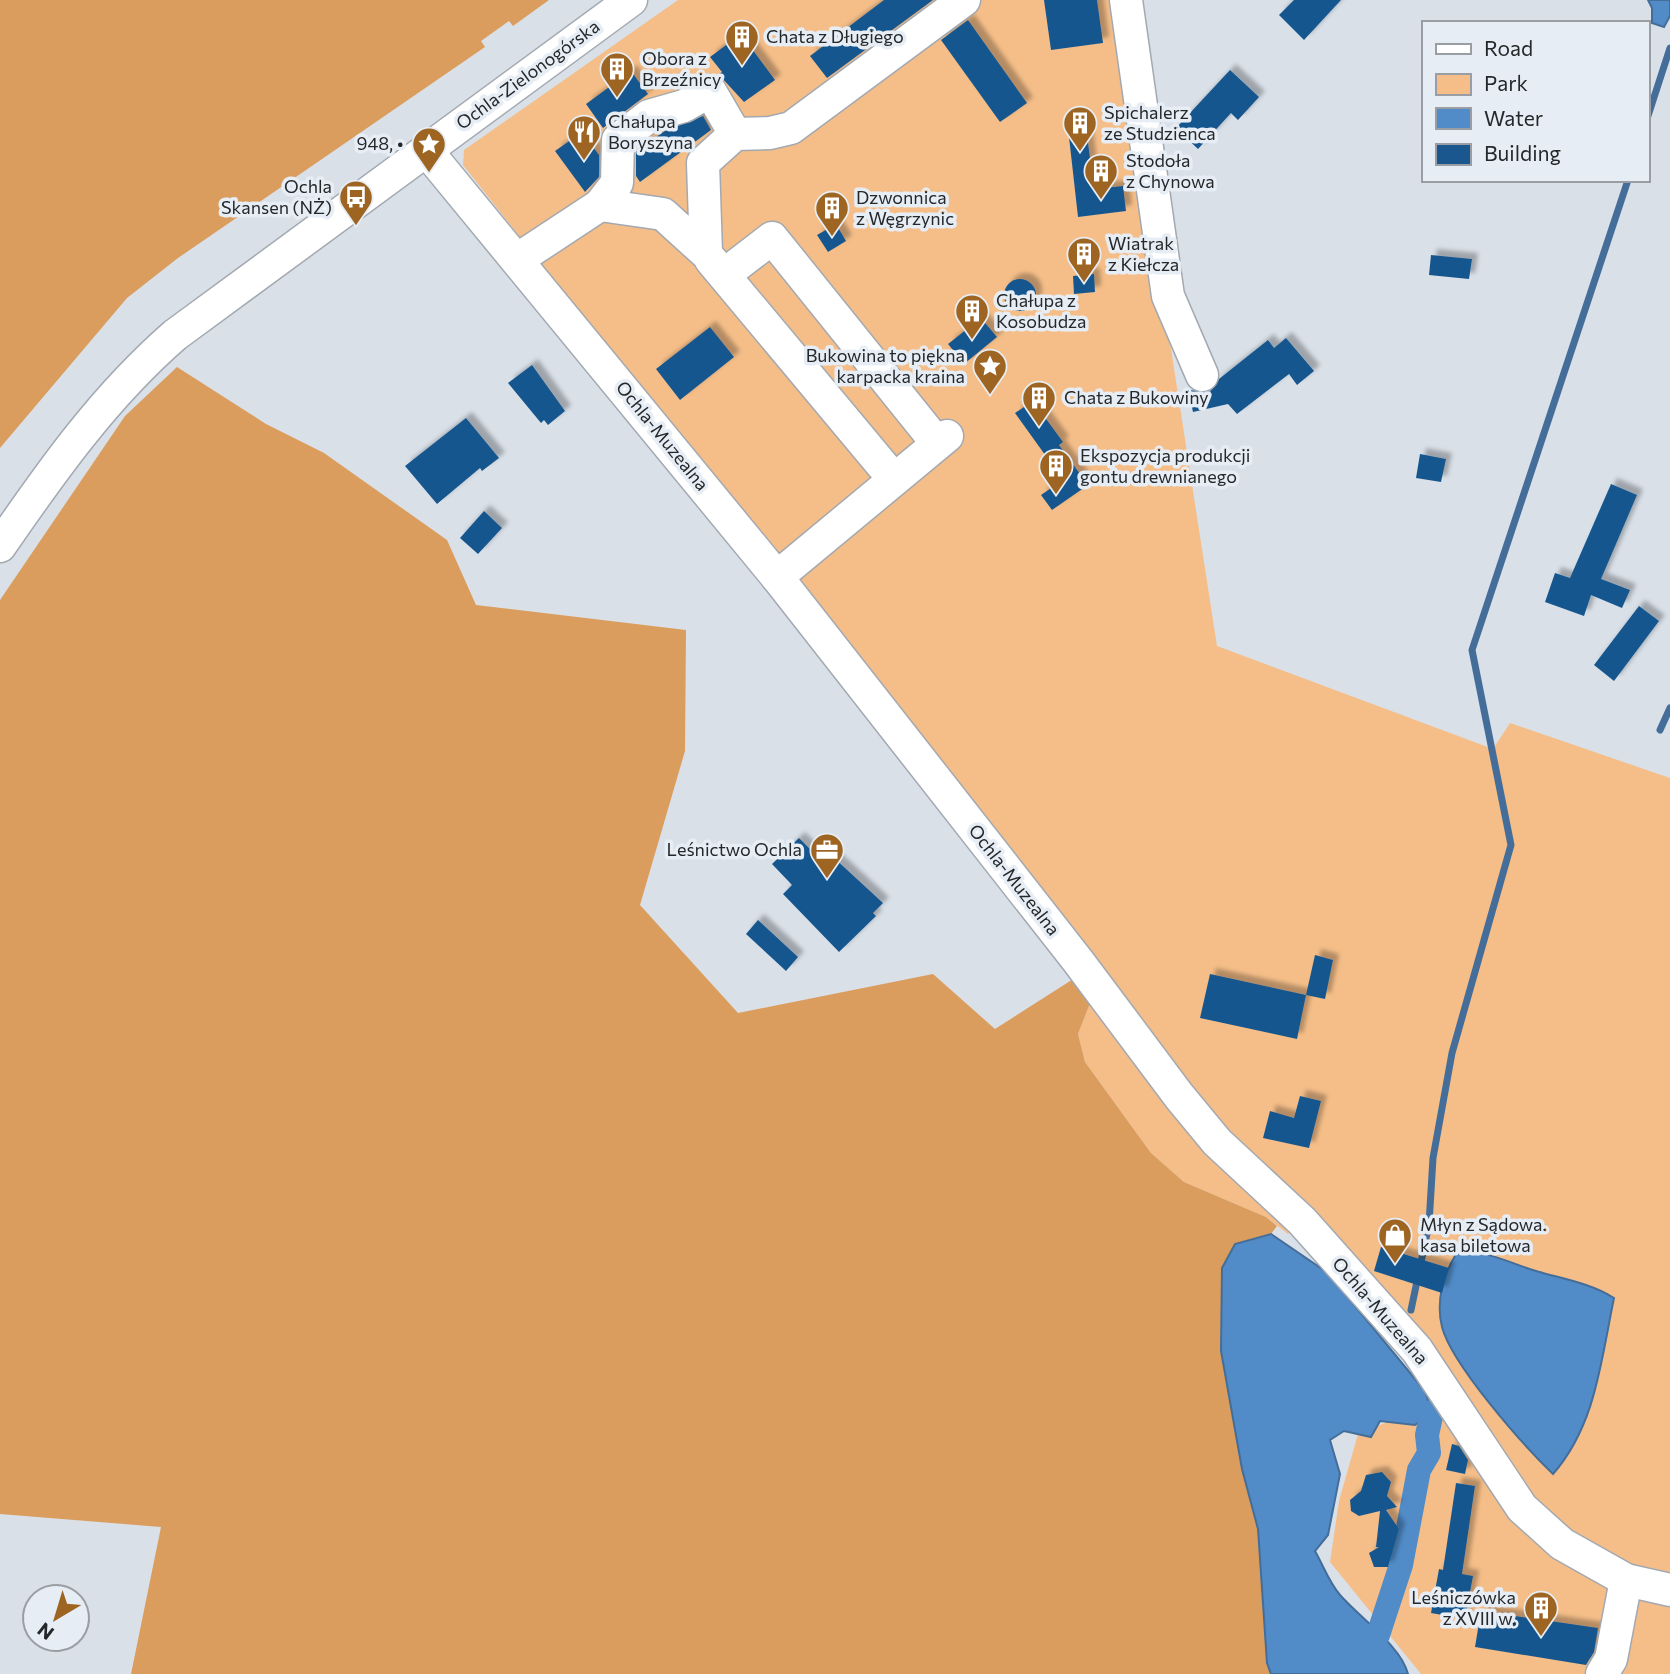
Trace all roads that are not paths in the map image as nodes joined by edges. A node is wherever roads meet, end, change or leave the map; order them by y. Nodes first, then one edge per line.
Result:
1 (631, 0) edge
2 (964, 0) edge
3 (1126, 0) edge
4 (735, 134) junction
5 (426, 150) junction
6 (600, 205) junction
7 (518, 259) junction
8 (715, 264) junction
9 (1202, 375) dead end
10 (893, 478) junction
11 (0, 545) edge
12 (777, 577) junction
13 (1626, 1580) junction
14 (1670, 1590) edge
15 (1602, 1674) edge

1 - 5 street, Ochla-Zielonogórska
2 - 4 street
3 - 9 street
4 - 6 street
4 - 8 street
5 - 7 street, Ochla-Muzealna
5 - 11 street, Ochla-Zielonogórska
6 - 7 street
6 - 8 street
7 - 12 street, Ochla-Muzealna
8 - 10 street
8 - 10 street
10 - 12 street
12 - 13 street, Ochla-Muzealna
13 - 14 street, Ochla-Muzealna
13 - 15 street

